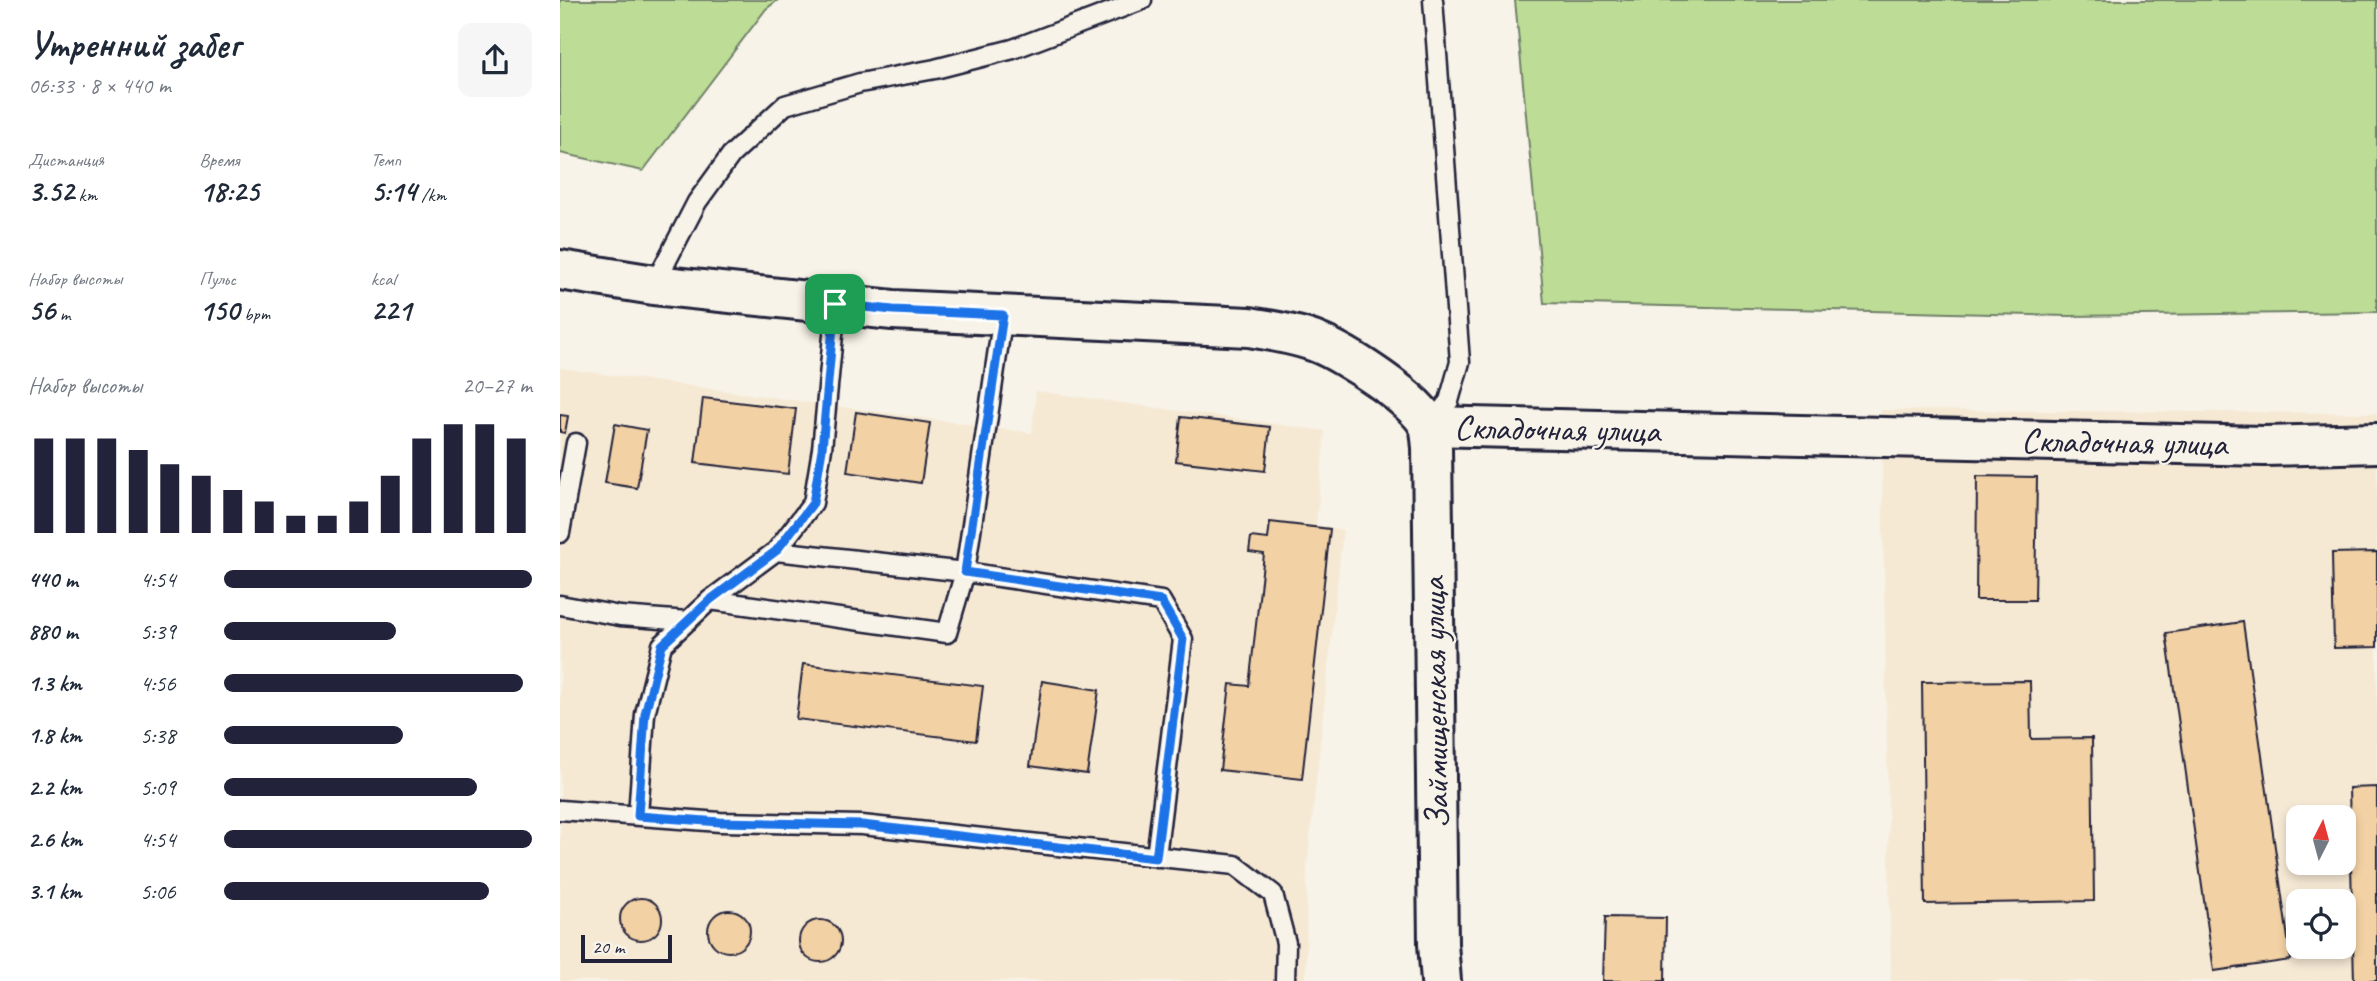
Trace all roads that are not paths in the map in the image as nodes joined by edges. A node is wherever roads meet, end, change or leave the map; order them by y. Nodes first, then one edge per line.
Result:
1 (1142, 0) edge
2 (1433, 0) edge
3 (560, 270) edge
4 (654, 285) junction
5 (835, 304) junction
6 (1003, 315) junction
7 (1429, 426) junction
8 (576, 443) dead end
9 (2377, 443) edge
10 (560, 533) edge
11 (776, 551) junction
12 (965, 572) junction
13 (710, 600) junction
14 (560, 604) edge
15 (688, 621) junction
16 (560, 810) edge
17 (638, 816) junction
18 (1156, 858) junction
19 (1285, 981) edge
20 (1441, 981) edge

1 - 4 lane
2 - 7 lane
3 - 4 main road, Складочная улица
4 - 5 main road, Складочная улица
5 - 6 main road, Складочная улица
5 - 11 lane
6 - 7 main road, Складочная улица
6 - 12 lane
7 - 9 main road, Складочная улица
7 - 20 main road, Займищенская улица
8 - 10 lane
11 - 12 lane
11 - 13 lane
12 - 13 lane
12 - 18 lane
13 - 15 lane
14 - 15 lane
15 - 17 lane
16 - 17 lane
17 - 18 lane
18 - 19 lane

